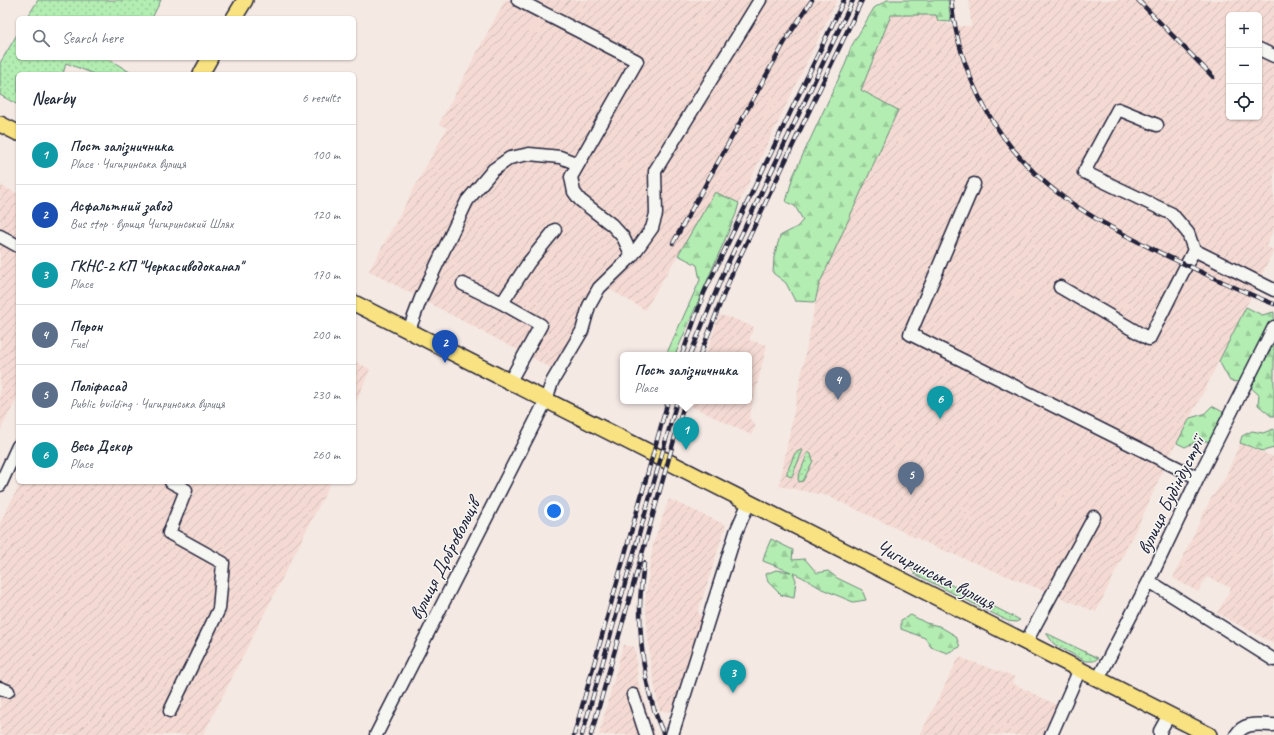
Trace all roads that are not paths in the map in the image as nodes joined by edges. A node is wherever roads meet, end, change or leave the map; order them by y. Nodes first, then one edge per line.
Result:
1 (245, 0) edge
2 (518, 0) edge
3 (760, 0) edge
4 (235, 16) edge
5 (1262, 50) edge
6 (1274, 56) edge
7 (209, 60) edge
8 (202, 72) edge
9 (0, 124) edge
10 (1157, 125) dead end
11 (16, 132) edge
12 (578, 164) junction
13 (974, 184) dead end
14 (555, 230) dead end
15 (0, 236) edge
16 (16, 245) edge
17 (1194, 250) junction
18 (632, 256) junction
19 (463, 284) dead end
20 (1060, 287) dead end
21 (1274, 290) edge
22 (502, 303) junction
23 (356, 304) edge
24 (1274, 327) edge
25 (409, 330) junction
26 (1271, 342) edge
27 (510, 381) junction
28 (546, 400) junction
29 (16, 450) edge
30 (1198, 478) junction
31 (175, 484) edge
32 (0, 485) edge
33 (749, 502) junction
34 (1094, 517) dead end
35 (1149, 581) junction
36 (1026, 642) junction
37 (1274, 660) edge
38 (1080, 670) junction
39 (1098, 679) junction
40 (633, 695) dead end
41 (170, 711) dead end
42 (1169, 714) junction
43 (1274, 725) edge
44 (376, 735) edge
45 (646, 735) edge
46 (672, 735) edge
47 (1051, 735) edge
48 (1160, 735) edge
49 (1209, 735) edge
50 (1236, 735) edge

1 - 4 main road
2 - 12 street
3 - 18 street, вулиця Добровольців
5 - 6 street
7 - 8 main road
9 - 11 main road
10 - 17 street
12 - 18 street
12 - 25 street
13 - 30 street
14 - 22 street
15 - 16 street
17 - 20 street
17 - 21 street
18 - 28 street, вулиця Добровольців
19 - 22 street
22 - 27 street
23 - 25 main road, Чигиринська вулиця
24 - 26 street, вулиця Будіндустрії
25 - 27 main road, Чигиринська вулиця
26 - 30 street, вулиця Будіндустрії
27 - 28 main road, Чигиринська вулиця
28 - 33 main road, Чигиринська вулиця
28 - 44 street, вулиця Добровольців
29 - 32 street
30 - 35 street, вулиця Будіндустрії
31 - 41 street
33 - 36 main road, Чигиринська вулиця
33 - 46 street
34 - 36 street
35 - 37 street
35 - 39 street, вулиця Будіндустрії
36 - 38 main road, Чигиринська вулиця
38 - 39 main road, Чигиринська вулиця
38 - 47 street
39 - 42 main road, Чигиринська вулиця
40 - 45 street
42 - 48 street
42 - 49 main road, Чигиринська вулиця
43 - 50 street

